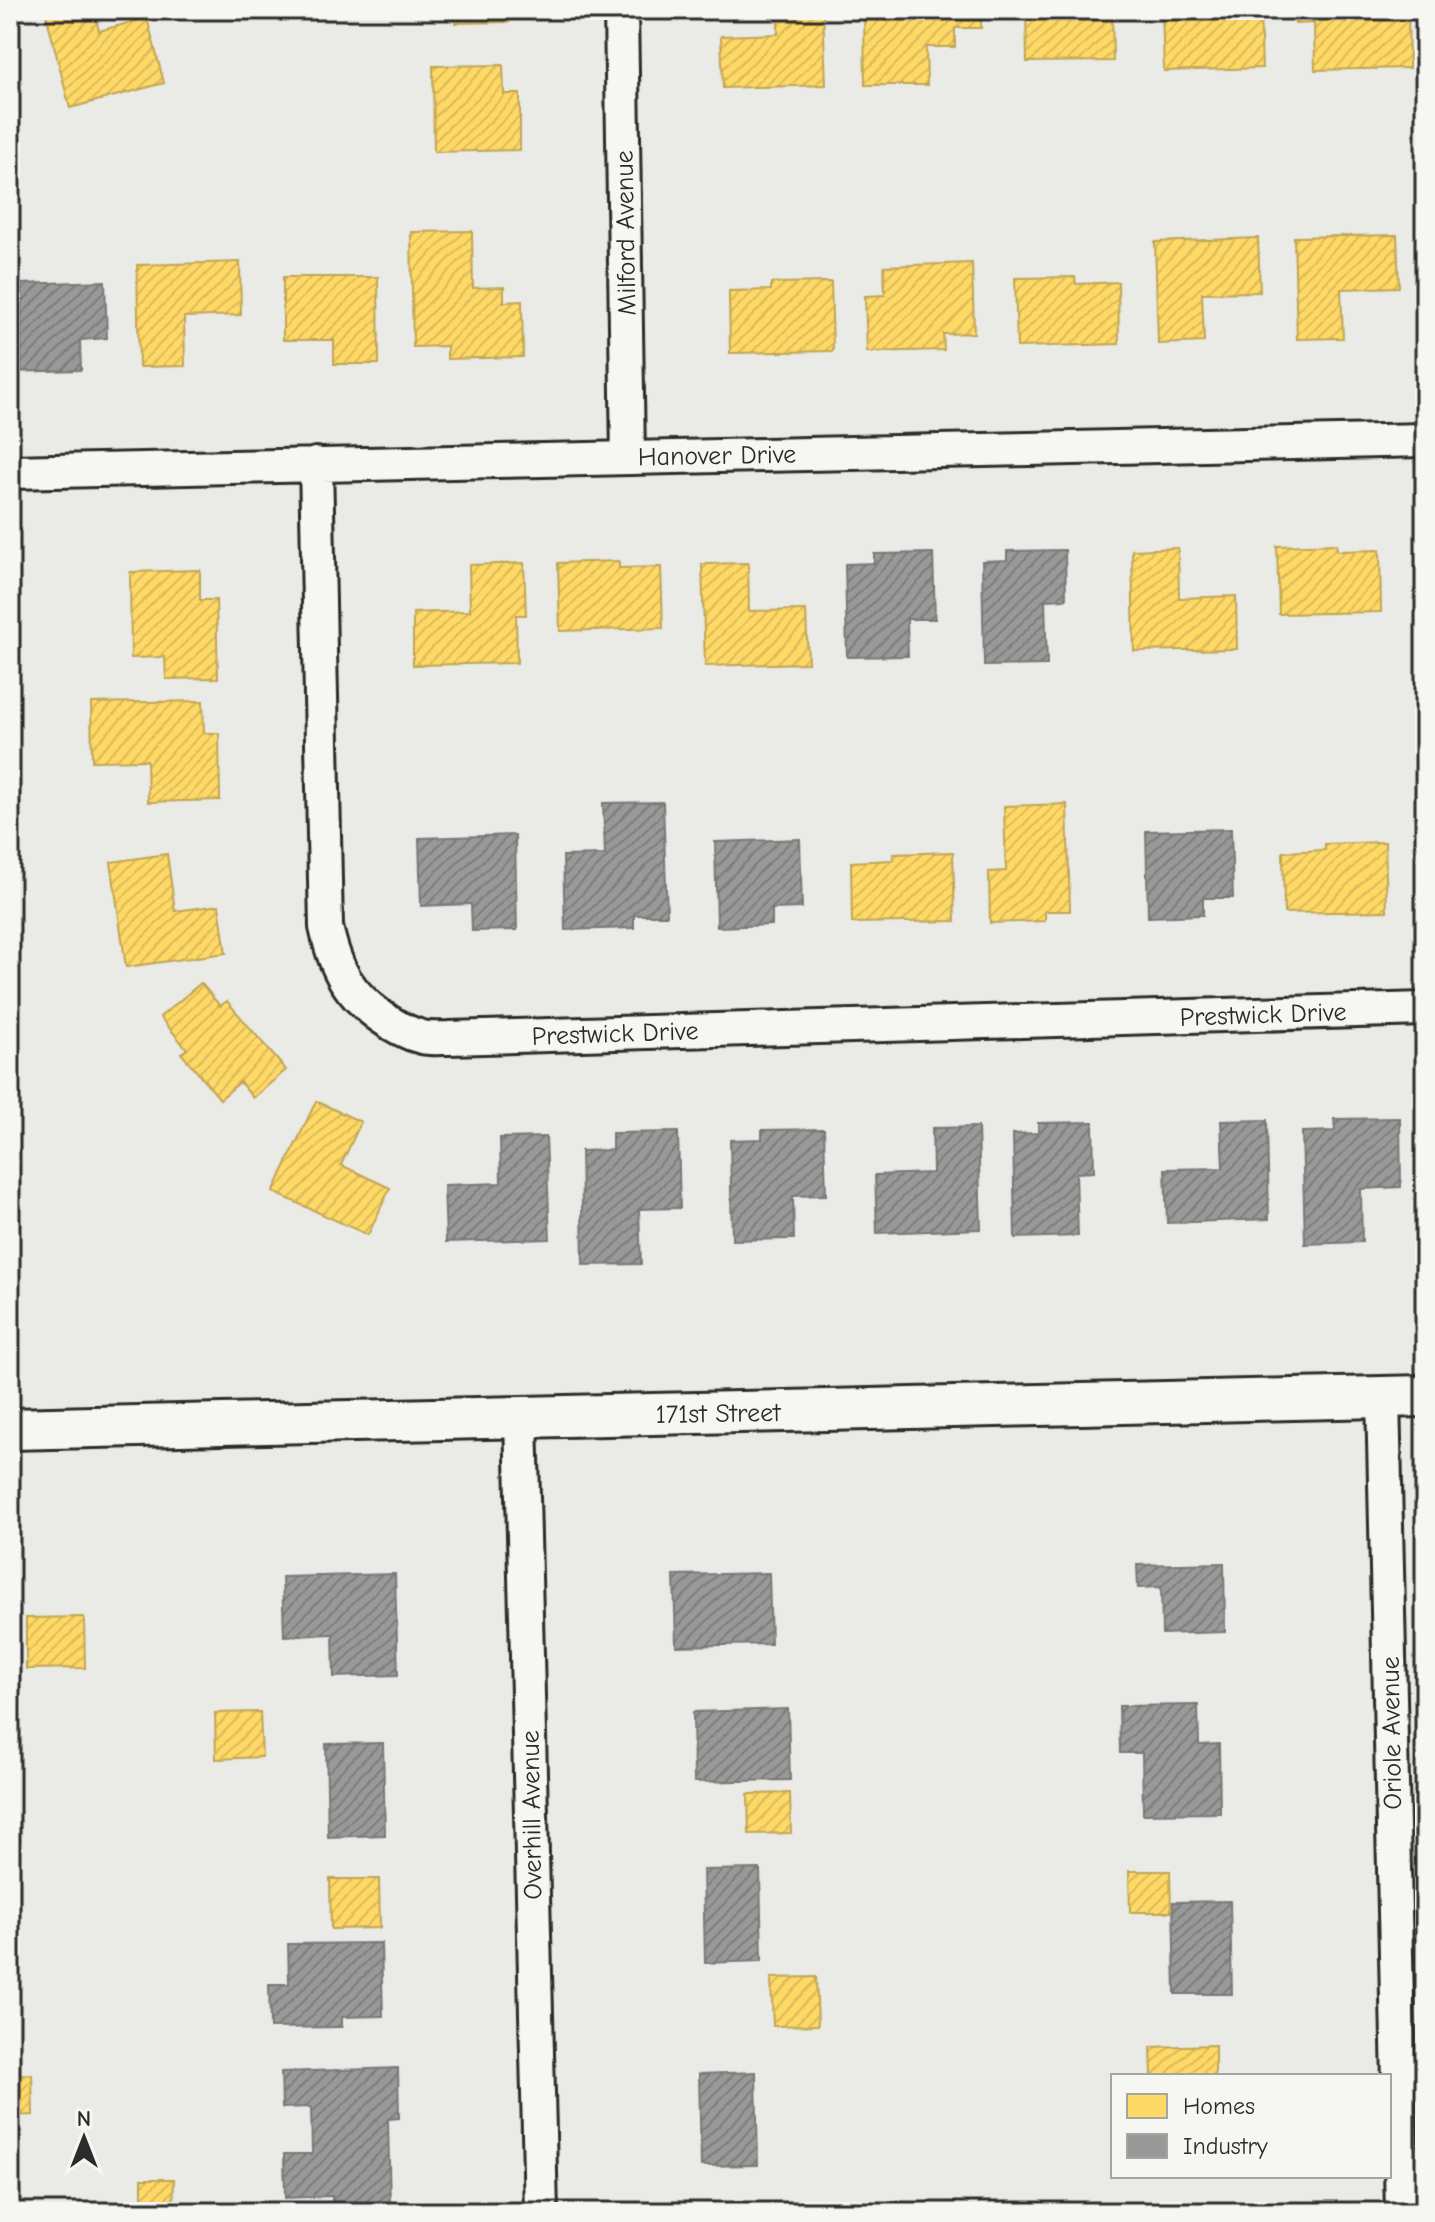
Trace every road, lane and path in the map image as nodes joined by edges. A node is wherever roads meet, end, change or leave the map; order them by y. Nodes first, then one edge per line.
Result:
1 (621, 10) edge
2 (1425, 440) edge
3 (628, 456) junction
4 (316, 464) junction
5 (10, 472) edge
6 (1425, 1009) edge
7 (1425, 1396) edge
8 (1383, 1397) junction
9 (521, 1417) junction
10 (10, 1429) edge
11 (541, 2212) edge
12 (1402, 2212) edge

1 - 3 street, Milford Avenue
2 - 3 street, Hanover Drive
3 - 4 street, Hanover Drive
4 - 5 street, Hanover Drive
4 - 6 street, Prestwick Drive
7 - 8 street, 171st Street
8 - 9 street, 171st Street
8 - 12 street, Oriole Avenue
9 - 10 street, 171st Street
9 - 11 street, Overhill Avenue

